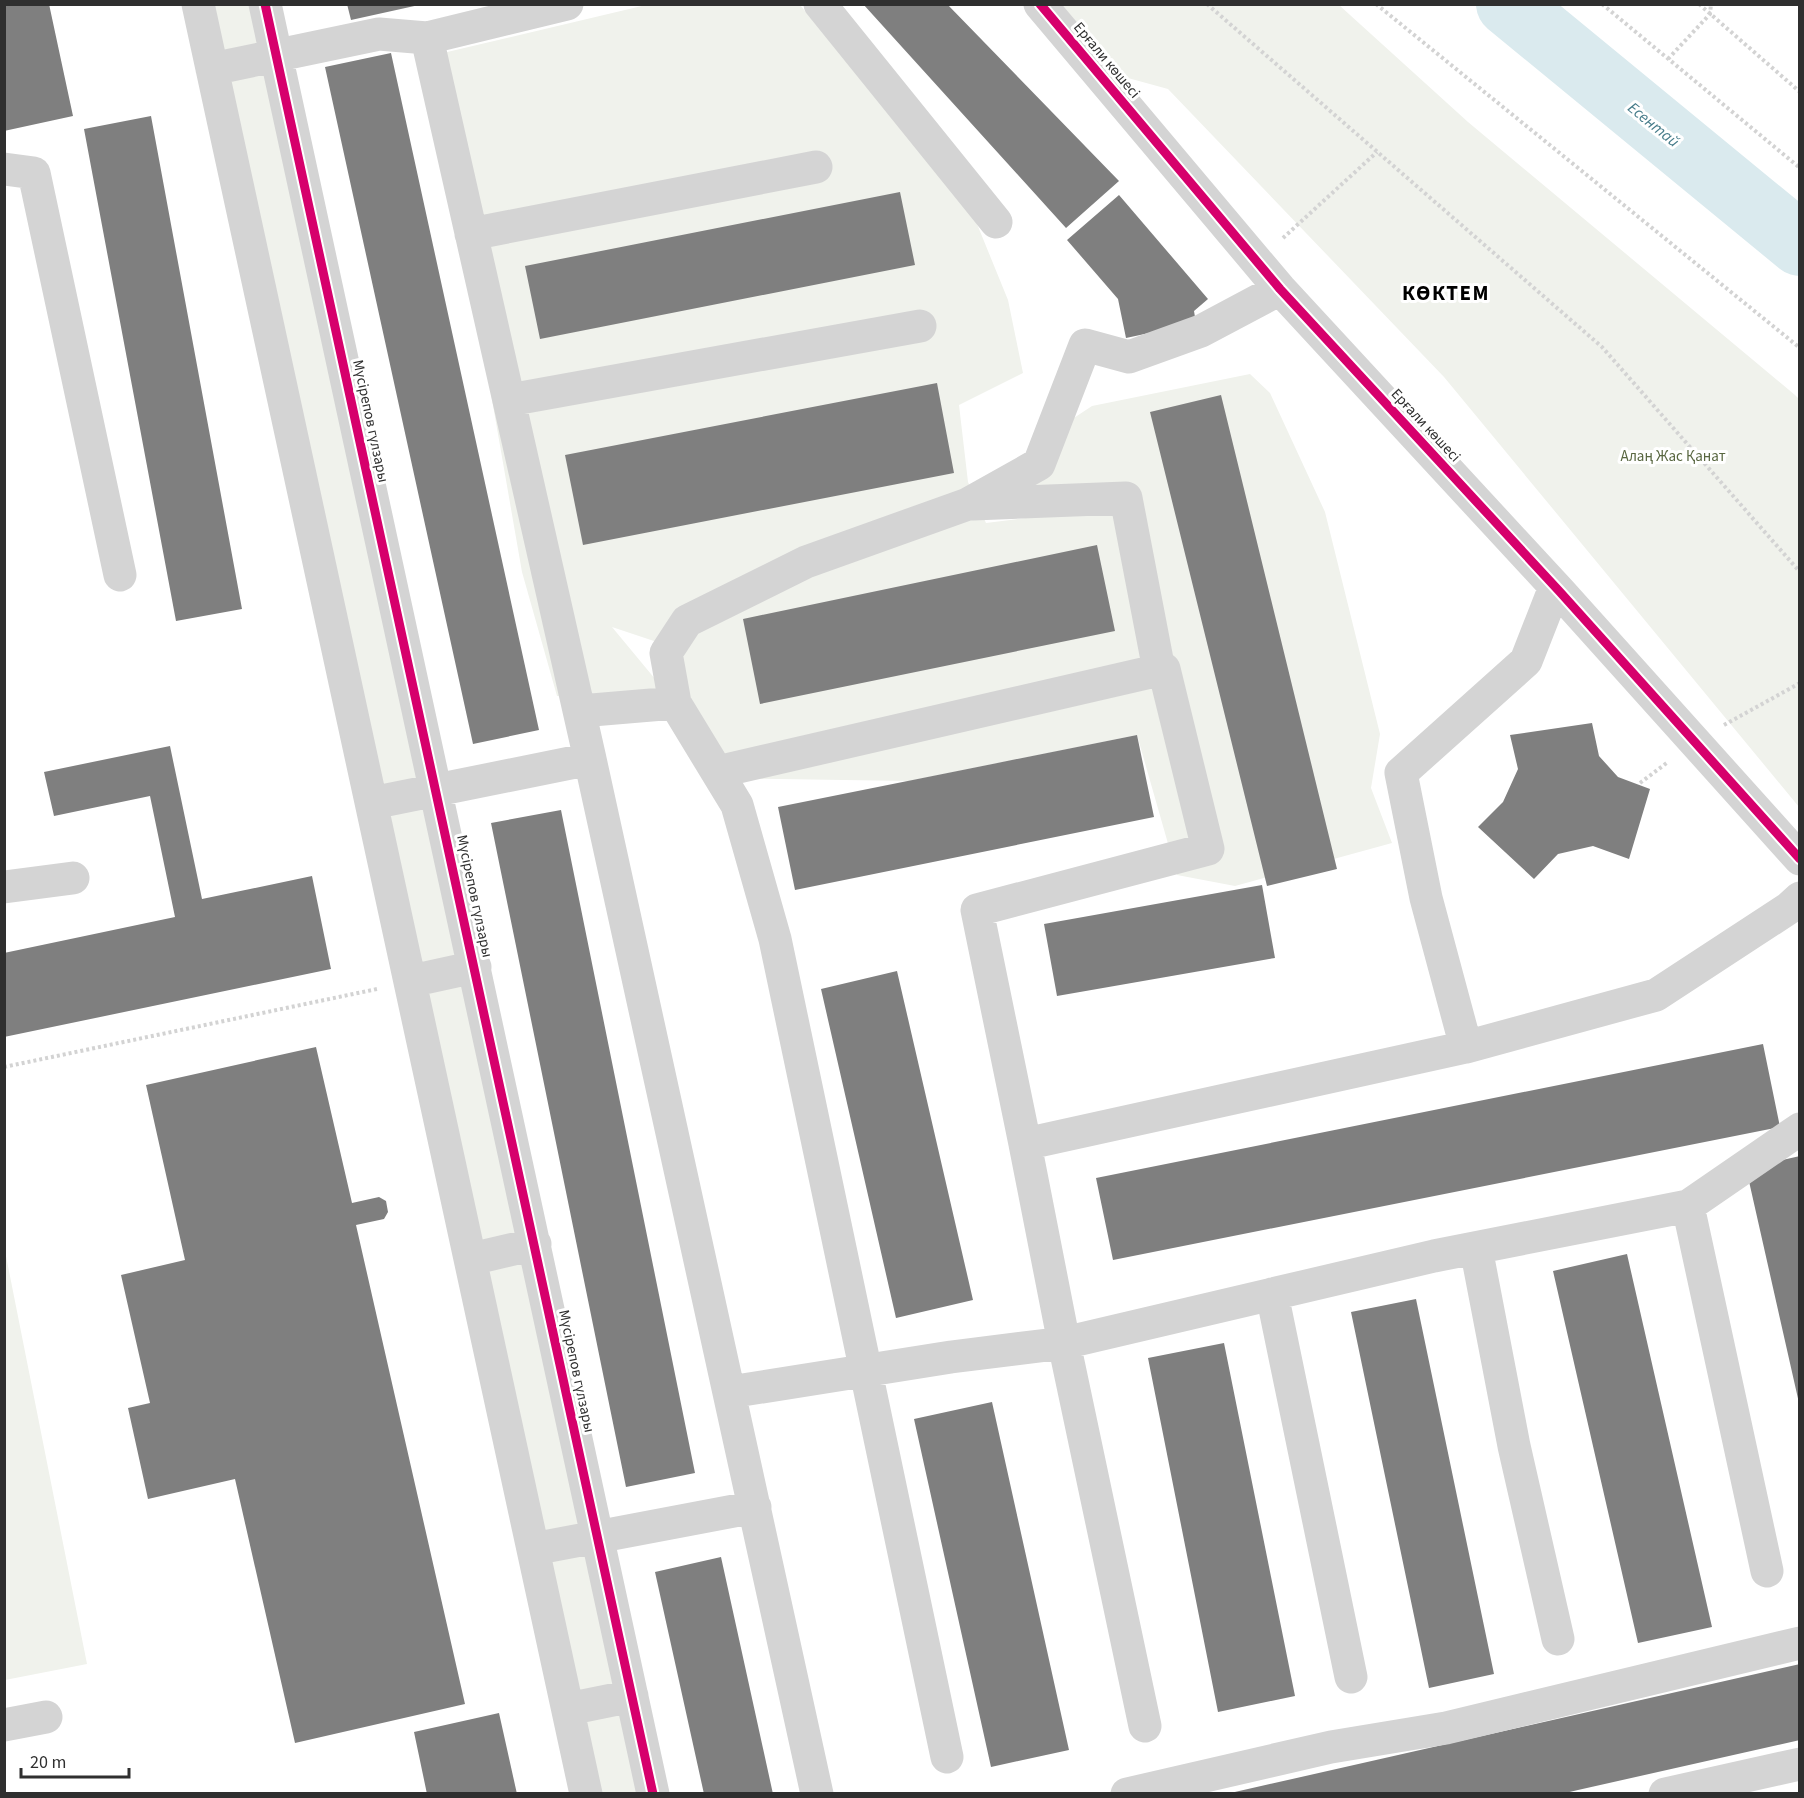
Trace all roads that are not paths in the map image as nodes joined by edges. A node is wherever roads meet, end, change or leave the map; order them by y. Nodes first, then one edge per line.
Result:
1 (198, 4) edge
2 (265, 4) edge
3 (567, 4) edge
4 (820, 4) edge
5 (1040, 4) edge
6 (427, 38) junction
7 (276, 55) junction
8 (212, 69) junction
9 (816, 167) dead end
10 (4, 169) edge
11 (996, 222) dead end
12 (471, 234) junction
13 (1281, 289) junction
14 (920, 326) dead end
15 (509, 400) junction
16 (968, 504) junction
17 (120, 575) dead end
18 (1555, 587) junction
19 (1159, 670) junction
20 (675, 704) junction
21 (580, 711) junction
22 (590, 759) junction
23 (717, 772) junction
24 (436, 790) junction
25 (372, 803) junction
26 (1800, 859) edge
27 (73, 878) dead end
28 (4, 887) edge
29 (1800, 898) edge
30 (475, 968) junction
31 (411, 981) junction
32 (1466, 1047) junction
33 (1800, 1129) edge
34 (1025, 1144) junction
35 (1688, 1206) junction
36 (535, 1244) junction
37 (1476, 1248) junction
38 (471, 1259) junction
39 (1272, 1294) junction
40 (1064, 1343) junction
41 (866, 1371) junction
42 (730, 1392) junction
43 (755, 1507) junction
44 (598, 1537) junction
45 (534, 1549) junction
46 (1767, 1571) dead end
47 (1558, 1639) dead end
48 (1800, 1643) edge
49 (1351, 1677) dead end
50 (632, 1696) junction
51 (568, 1709) junction
52 (46, 1717) dead end
53 (4, 1725) edge
54 (1145, 1726) dead end
55 (946, 1757) dead end
56 (1800, 1764) edge
57 (586, 1794) edge
58 (653, 1794) edge
59 (817, 1794) edge
60 (1127, 1794) edge
61 (1665, 1794) edge

1 - 8 street
2 - 7 street, Мүсірепов гүлзары
3 - 6 street
4 - 11 street
5 - 13 street, Ерғали көшесі
6 - 7 street
6 - 12 street
7 - 8 street
7 - 24 street, Мүсірепов гүлзары
8 - 25 street
9 - 12 street
10 - 17 street
12 - 15 street
13 - 16 street
13 - 18 street, Ерғали көшесі
14 - 15 street
15 - 21 street
16 - 19 street
16 - 20 street
18 - 26 street, Ерғали көшесі
18 - 32 street
19 - 23 street
19 - 34 street
20 - 21 street
20 - 23 street
21 - 22 street
22 - 24 street
22 - 42 street
23 - 41 street
24 - 25 street
24 - 30 street, Мүсірепов гүлзары
25 - 31 street
27 - 28 street
29 - 32 street
30 - 31 street
30 - 36 street, Мүсірепов гүлзары
31 - 38 street
32 - 34 street
33 - 35 street
34 - 40 street
35 - 37 street
35 - 46 street
36 - 38 street
36 - 44 street, Мүсірепов гүлзары
37 - 39 street
37 - 47 street
38 - 45 street
39 - 40 street
39 - 49 street
40 - 41 street
40 - 54 street
41 - 42 street
41 - 55 street
42 - 43 street
43 - 44 street
43 - 59 street
44 - 45 street
44 - 50 street, Мүсірепов гүлзары
45 - 51 street
48 - 60 street
50 - 51 street
50 - 58 street, Мүсірепов гүлзары
51 - 57 street
52 - 53 street
56 - 61 street

